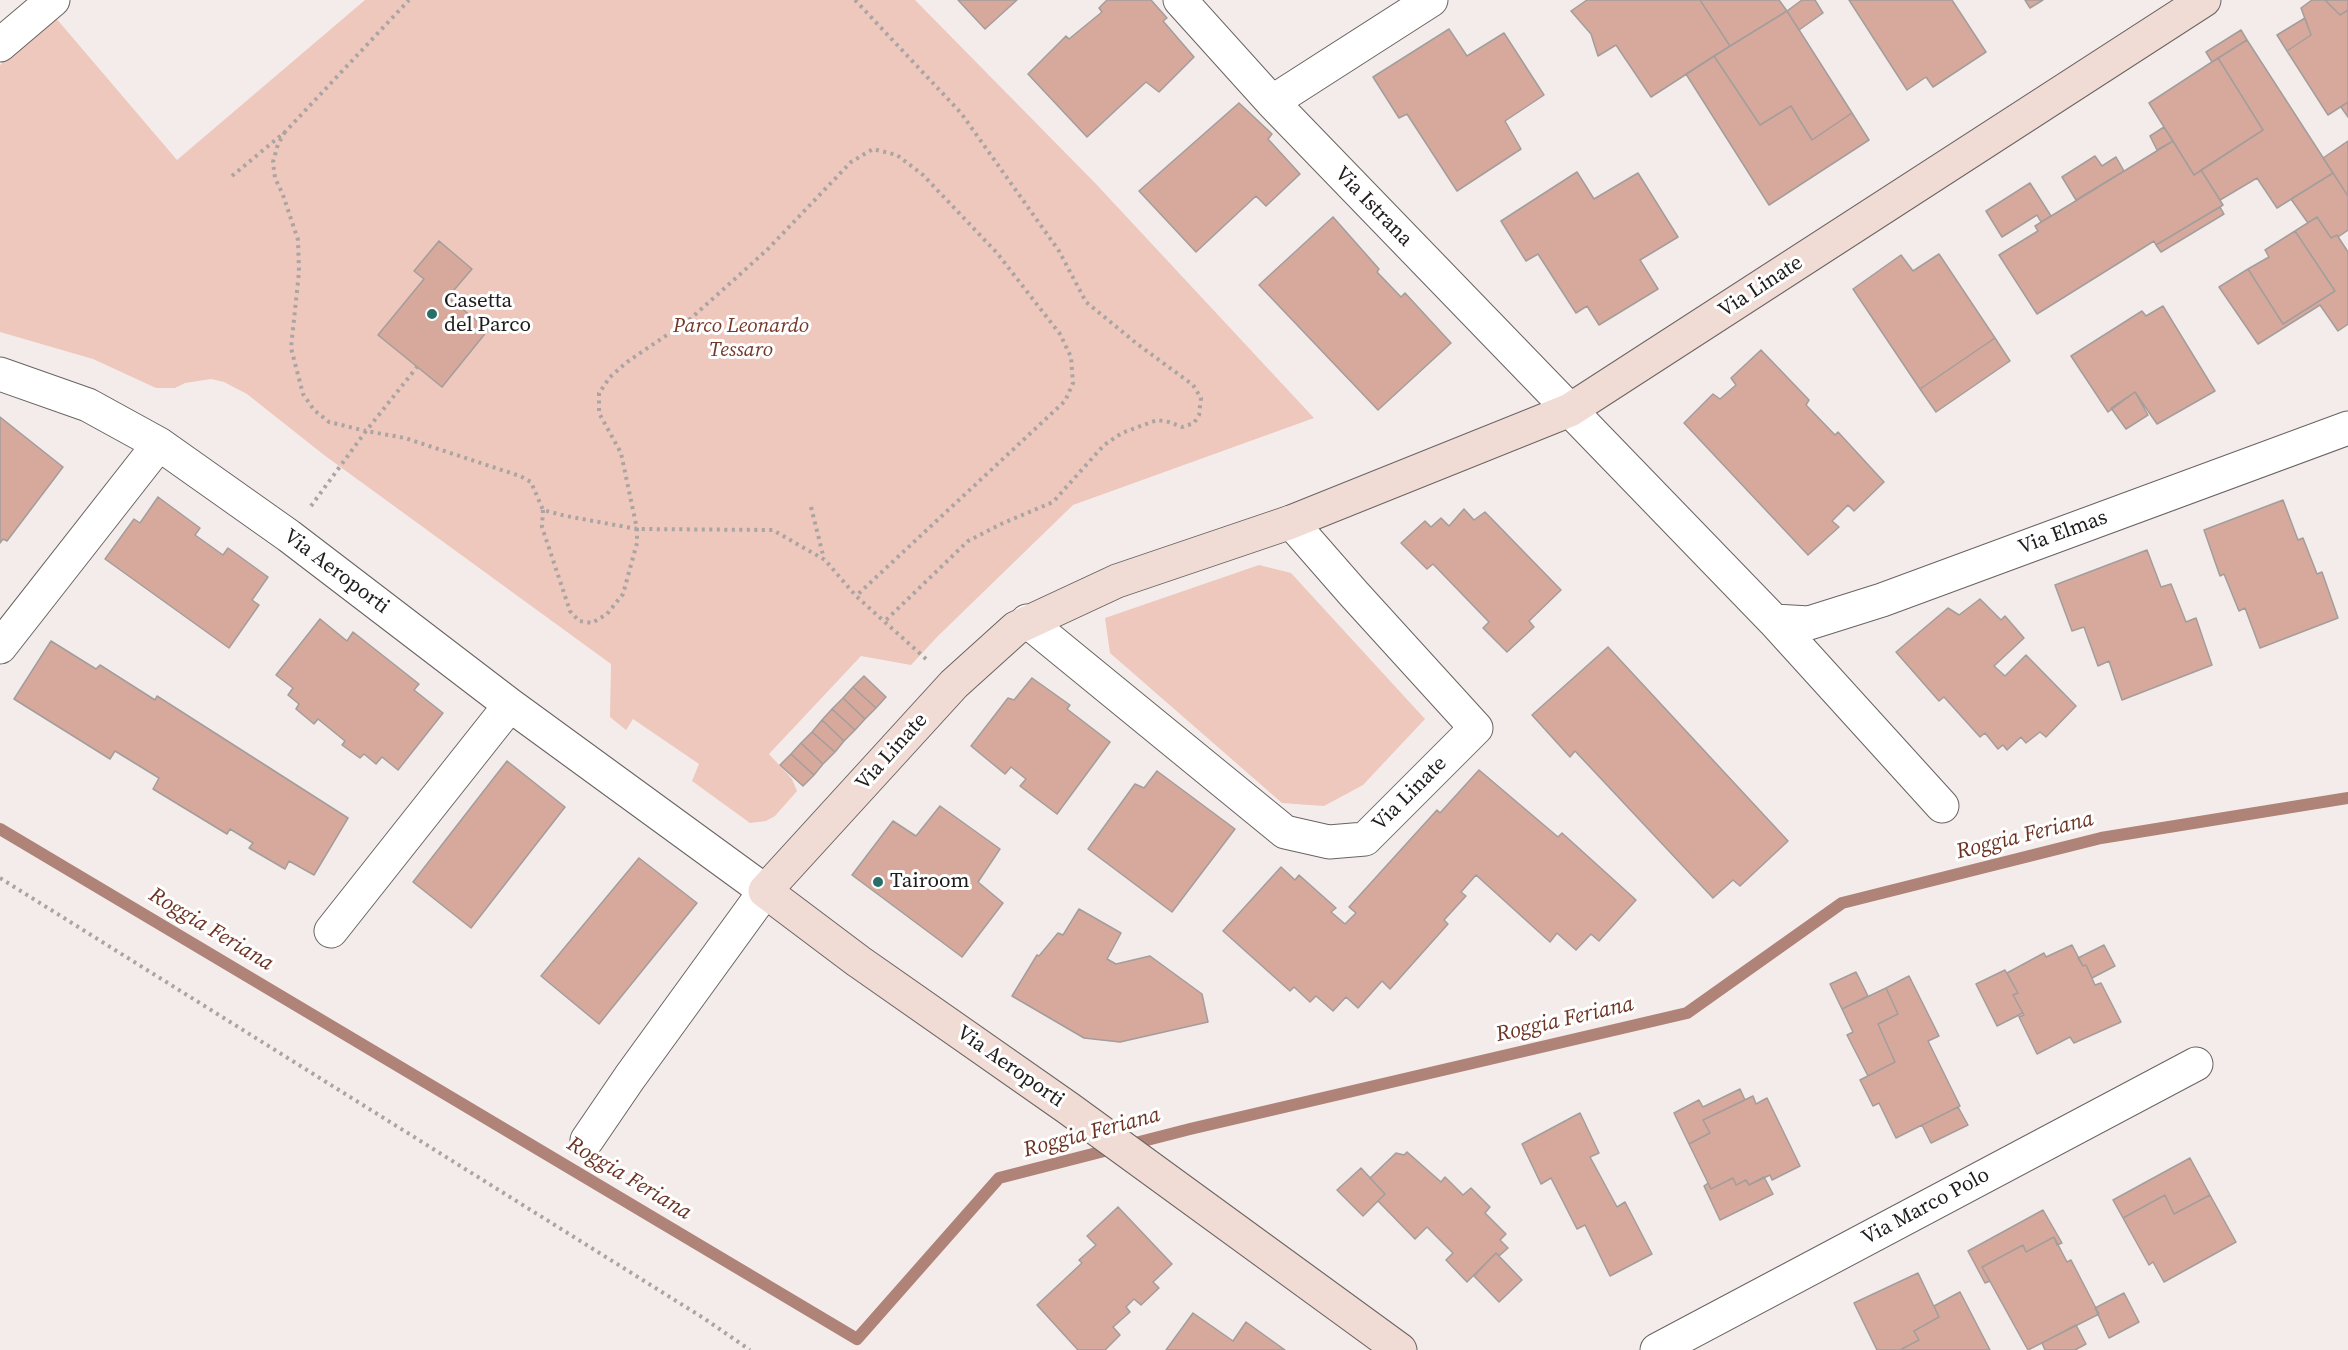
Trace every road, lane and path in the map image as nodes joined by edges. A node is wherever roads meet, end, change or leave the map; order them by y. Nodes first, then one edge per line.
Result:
1 (53, 0) edge
2 (409, 0) edge
3 (855, 0) edge
4 (1180, 0) edge
5 (1431, 0) edge
6 (2204, 0) edge
7 (0, 45) edge
8 (1272, 102) junction
9 (285, 132) junction
10 (232, 176) dead end
11 (417, 367) dead end
12 (0, 374) edge
13 (1570, 410) junction
14 (2348, 428) edge
15 (366, 431) junction
16 (159, 444) junction
17 (811, 507) dead end
18 (543, 510) junction
19 (1291, 522) junction
20 (637, 530) junction
21 (289, 536) junction
22 (825, 560) junction
23 (856, 596) junction
24 (885, 621) junction
25 (1028, 621) junction
26 (1774, 621) junction
27 (0, 647) edge
28 (954, 684) junction
29 (510, 705) junction
30 (1942, 806) dead end
31 (0, 878) edge
32 (765, 891) junction
33 (331, 931) dead end
34 (2196, 1064) dead end
35 (587, 1140) dead end
36 (750, 1350) edge
37 (1400, 1350) edge
38 (1657, 1350) edge

1 - 7 street
2 - 9 path
3 - 24 path
4 - 8 street, Via Istrana
5 - 8 street
6 - 13 street, Via Linate
8 - 13 street, Via Istrana
9 - 10 path
9 - 15 path
11 - 15 path
12 - 16 street, Via Aeroporti
13 - 19 street, Via Linate
13 - 26 street
14 - 26 street, Via Elmas
15 - 18 path
15 - 21 path
16 - 21 street, Via Aeroporti
16 - 27 street
17 - 22 path
18 - 20 path
18 - 20 path
19 - 25 street, Via Linate
19 - 25 street, Via Linate
20 - 22 path
20 - 23 path
21 - 29 street, Via Aeroporti
22 - 23 path
23 - 24 path
24 - 28 path
25 - 28 street, Via Linate
26 - 30 street
28 - 32 street, Via Linate
29 - 32 street, Via Aeroporti
29 - 33 street
31 - 36 path
32 - 35 street
32 - 37 street, Via Aeroporti
34 - 38 street, Via Marco Polo

